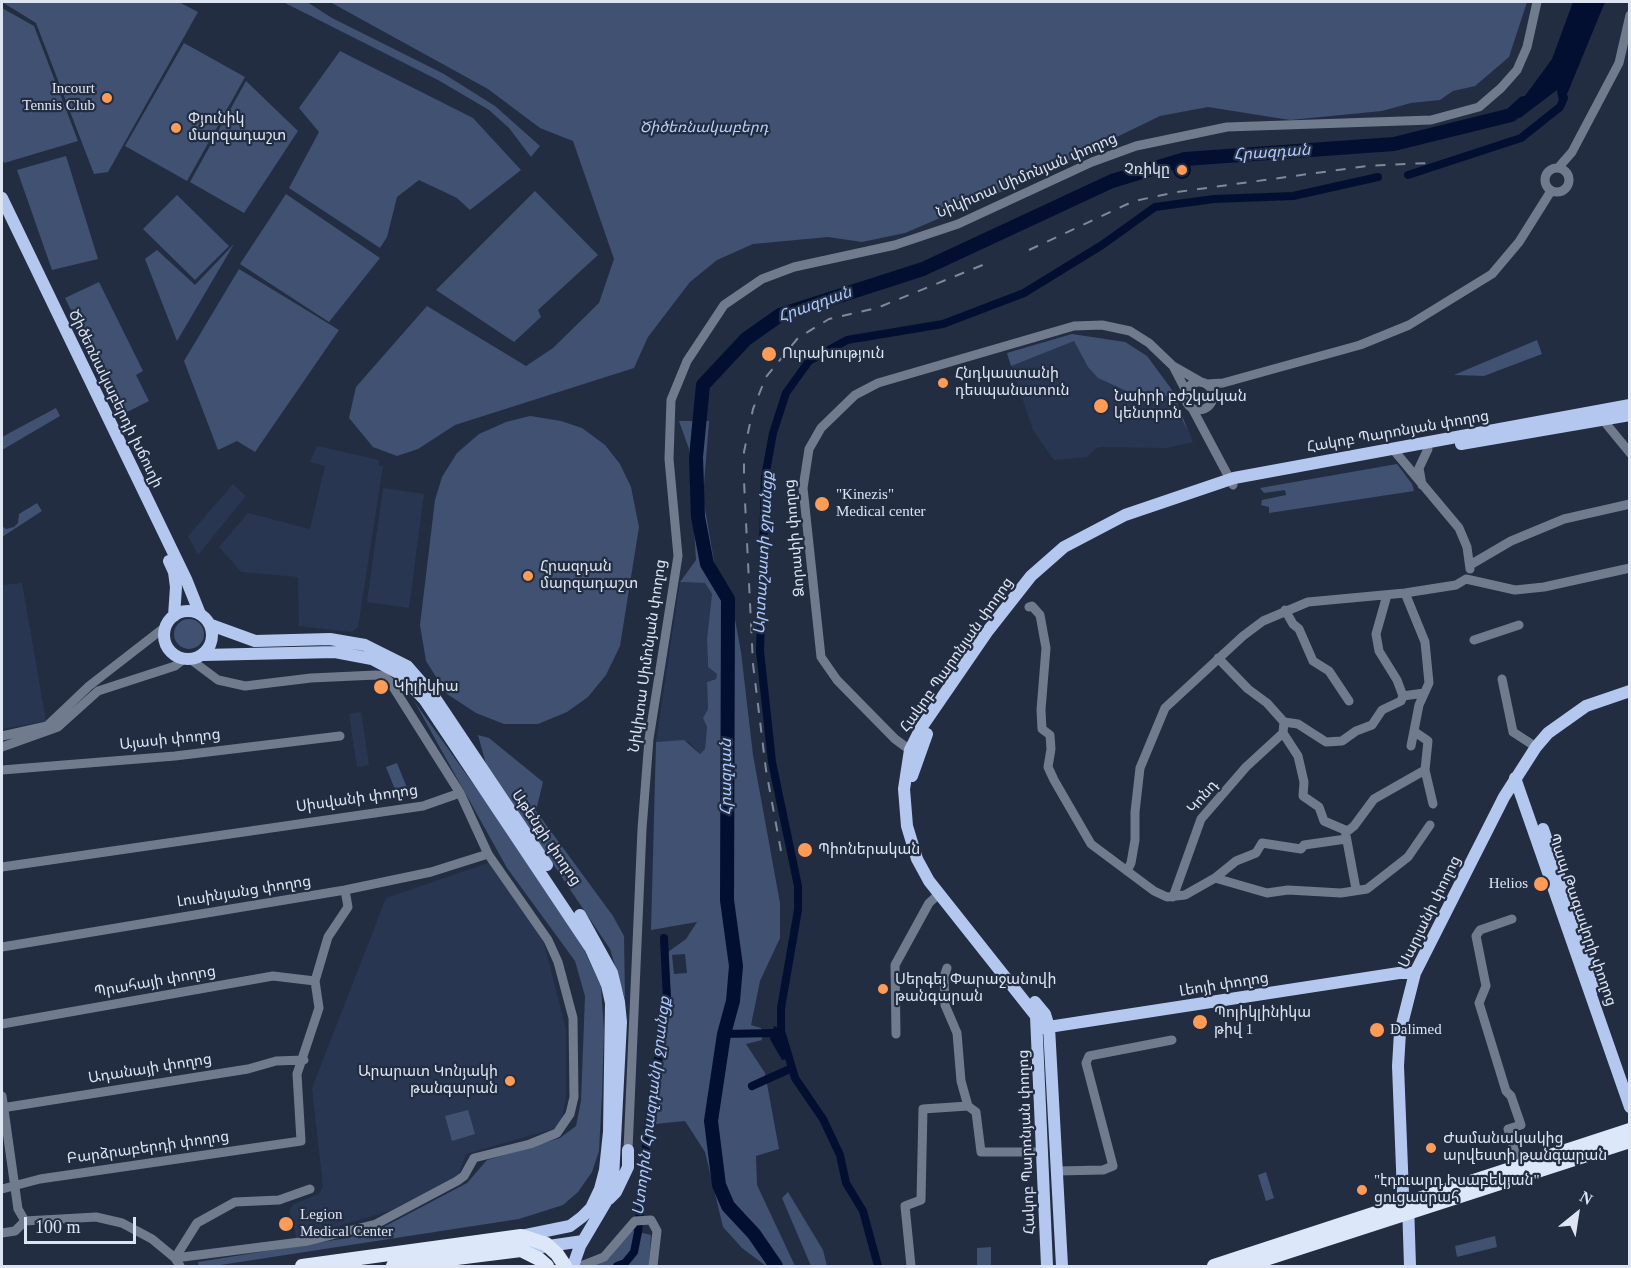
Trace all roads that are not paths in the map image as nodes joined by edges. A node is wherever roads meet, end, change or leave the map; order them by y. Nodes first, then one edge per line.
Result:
1 (1536, 2) edge
2 (1629, 15) edge
3 (1572, 152) junction
4 (1558, 168) junction
5 (1569, 177) junction
6 (1551, 191) junction
7 (2, 198) edge
8 (2, 214) edge
9 (1173, 366) junction
10 (1204, 383) junction
11 (1223, 383) junction
12 (1186, 391) junction
13 (1212, 394) junction
14 (1629, 405) edge
15 (1208, 406) junction
16 (1192, 408) junction
17 (1629, 415) edge
18 (1603, 420) junction
19 (1428, 449) junction
20 (1394, 452) junction
21 (1629, 453) edge
22 (1233, 482) junction
23 (1422, 485) junction
24 (1629, 504) edge
25 (1470, 565) junction
26 (1629, 568) edge
27 (1466, 579) junction
28 (1405, 593) junction
29 (1387, 595) junction
30 (1029, 607) dead end
31 (1285, 609) junction
32 (200, 614) junction
33 (174, 616) junction
34 (211, 625) junction
35 (1519, 625) dead end
36 (165, 627) junction
37 (1474, 640) dead end
38 (203, 655) junction
39 (1218, 658) junction
40 (187, 659) junction
41 (1502, 679) dead end
42 (1629, 691) edge
43 (1424, 693) junction
44 (1403, 696) junction
45 (1349, 701) dead end
46 (1284, 722) junction
47 (1415, 732) junction
48 (1283, 733) junction
49 (2, 736) edge
50 (340, 736) dead end
51 (1411, 746) dead end
52 (2, 747) edge
53 (1536, 747) junction
54 (910, 750) junction
55 (2, 770) edge
56 (1425, 770) junction
57 (1519, 772) junction
58 (460, 793) junction
59 (1433, 804) dead end
60 (1430, 825) dead end
61 (1346, 835) junction
62 (488, 854) junction
63 (2, 867) edge
64 (1127, 871) junction
65 (1215, 878) junction
66 (1356, 889) junction
67 (345, 890) junction
68 (939, 894) junction
69 (1173, 897) junction
70 (1512, 919) dead end
71 (2, 946) edge
72 (947, 968) dead end
73 (1415, 973) junction
74 (315, 981) junction
75 (2, 1024) edge
76 (1043, 1028) junction
77 (896, 1034) dead end
78 (1172, 1040) dead end
79 (303, 1060) junction
80 (1629, 1083) edge
81 (2, 1096) edge
82 (968, 1106) junction
83 (1629, 1107) edge
84 (3, 1110) edge
85 (1629, 1130) edge
86 (1629, 1141) edge
87 (628, 1150) junction
88 (1042, 1152) junction
89 (1520, 1166) junction
90 (614, 1170) junction
91 (1057, 1172) junction
92 (16, 1187) junction
93 (2, 1189) edge
94 (310, 1189) dead end
95 (606, 1202) junction
96 (1404, 1209) junction
97 (25, 1221) junction
98 (570, 1226) junction
99 (2, 1233) edge
100 (583, 1241) junction
101 (521, 1243) junction
102 (564, 1244) junction
103 (548, 1246) junction
104 (177, 1262) edge
105 (561, 1264) edge
106 (1220, 1264) edge
107 (302, 1266) edge
108 (393, 1266) edge
109 (547, 1266) edge
110 (573, 1266) edge
111 (581, 1266) edge
112 (653, 1266) edge
113 (911, 1266) edge
114 (1047, 1266) edge
115 (1062, 1266) edge
116 (1203, 1266) edge
117 (1244, 1266) edge
118 (1403, 1266) edge
119 (1410, 1266) edge

1 - 87 street, Նիկիտա Սիմոնյան փողոց
2 - 3 street
3 - 4 street
3 - 5 street
4 - 5 street
4 - 6 street
5 - 6 street
6 - 11 street
7 - 32 main road, Ծիծեռնակաբերդի խճուղի
8 - 33 main road, Ծիծեռնակաբերդի խճուղի
9 - 10 street
9 - 12 street
9 - 54 street, Ձորափի փողոց
10 - 11 street
10 - 12 street
10 - 13 street
11 - 13 street
12 - 16 street
13 - 15 street
14 - 20 main road, Հակոբ Պարոնյան փողոց
15 - 16 street
15 - 22 street
16 - 22 street
17 - 18 main road, Հակոբ Պարոնյան փողոց
18 - 19 main road, Հակոբ Պարոնյան փողոց
18 - 21 street
19 - 20 main road, Հակոբ Պարոնյան փողոց
19 - 23 street
20 - 22 main road, Հակոբ Պարոնյան փողոց
20 - 22 main road, Հակոբ Պարոնյան փողոց
20 - 23 street
22 - 54 main road, Հակոբ Պարոնյան փողոց
22 - 76 main road, Հակոբ Պարոնյան փողոց
23 - 25 street
24 - 25 street
25 - 27 street
26 - 27 street
27 - 28 street
28 - 29 street
28 - 43 street
29 - 31 street
29 - 44 street
30 - 64 street
31 - 39 street
31 - 45 street
32 - 33 main road
32 - 34 main road
33 - 36 main road
34 - 38 main road
34 - 90 main road, Աթենքի փողոց
35 - 37 street
36 - 40 main road
36 - 49 street
38 - 40 main road
38 - 98 main road, Աթենքի փողոց
39 - 46 street
39 - 64 street
40 - 52 street
40 - 58 street
41 - 53 street
42 - 53 main road, Սարյանի փողոց
43 - 44 street
43 - 47 street
44 - 46 street
46 - 48 street
47 - 51 street
47 - 56 street
48 - 61 street
48 - 69 street, Կոնդ
50 - 55 street, Այասի փողոց
53 - 57 main road, Սարյանի փողոց
54 - 68 main road, Հակոբ Պարոնյան փողոց
56 - 59 street
56 - 61 street
57 - 73 main road, Սարյանի փողոց
57 - 80 main road, Պապ Թագավորի փողոց
57 - 83 main road, Պապ Թագավորի փողոց
58 - 62 street
58 - 63 street, Սիսվանի փողոց
60 - 66 street
61 - 65 street
61 - 66 street
62 - 67 street, Լուսինյանց փողոց
62 - 104 street
64 - 69 street
65 - 66 street
65 - 69 street
67 - 71 street, Լուսինյանց փողոց
67 - 74 street
68 - 76 main road, Հակոբ Պարոնյան փողոց
68 - 77 street
70 - 89 street
72 - 82 street
73 - 76 main road, Լեոյի փողոց
73 - 96 main road, Սարյանի փողոց
74 - 75 street, Պրահայի փողոց
74 - 79 street
76 - 88 main road, Հակոբ Պարոնյան փողոց
76 - 91 main road, Հակոբ Պարոնյան փողոց
78 - 91 street
79 - 84 street, Ադանայի փողոց
79 - 92 street, Բարձրաբերդի փողոց
81 - 84 street
82 - 88 street
82 - 113 street
84 - 92 street
85 - 89 highway
86 - 96 highway
87 - 90 main road
87 - 95 main road
88 - 114 main road, Հակոբ Պարոնյան փողոց
89 - 96 highway
90 - 95 main road, Աթենքի փողոց
91 - 115 main road, Հակոբ Պարոնյան փողոց
92 - 93 street, Բարձրաբերդի փողոց
92 - 97 street
94 - 104 street
95 - 100 main road, Աթենքի փողոց
96 - 106 highway
96 - 117 highway
96 - 118 main road
96 - 119 main road
97 - 99 street
97 - 104 street
98 - 101 main road
98 - 102 main road
100 - 102 main road
100 - 110 main road, Աթենքի փողոց
101 - 103 highway
101 - 107 highway
101 - 108 highway
101 - 109 highway
102 - 103 main road
102 - 105 main road
103 - 105 highway
106 - 116 highway
111 - 112 street

